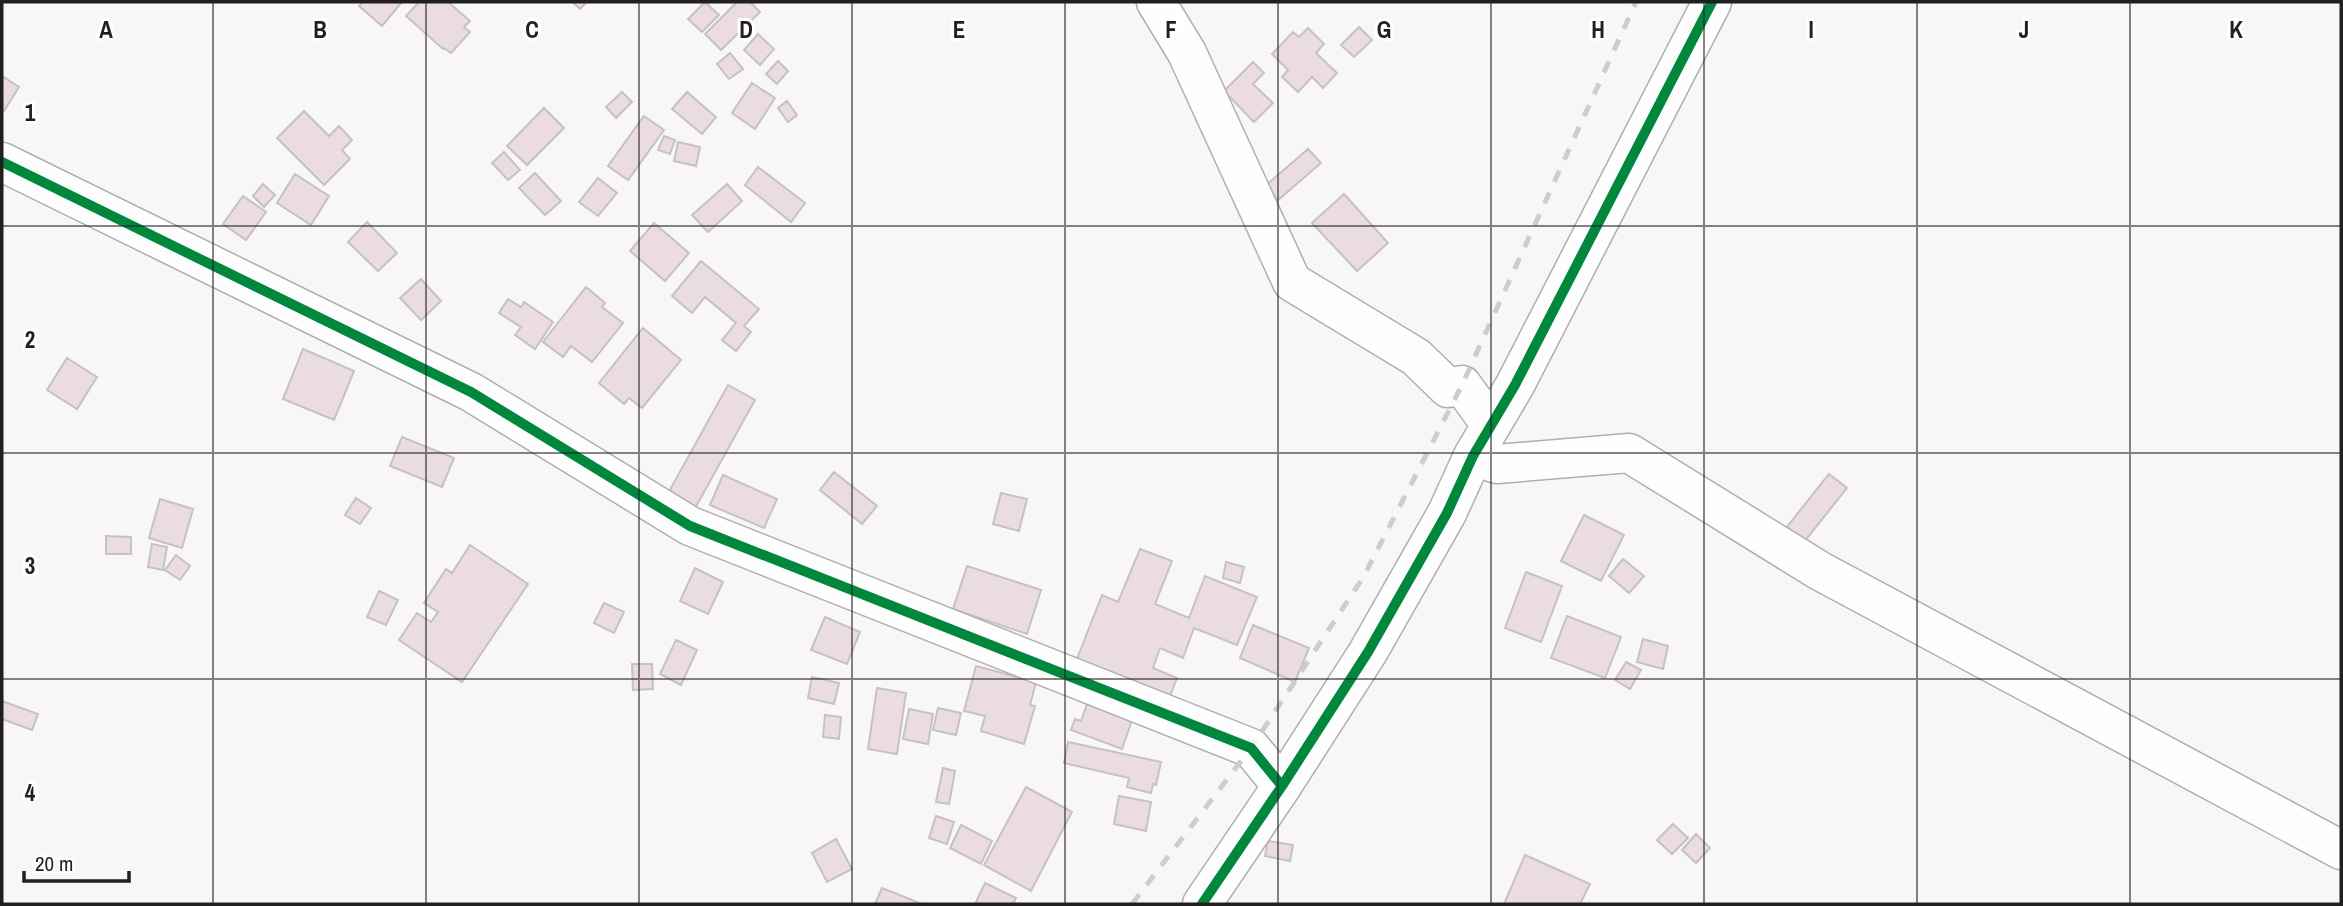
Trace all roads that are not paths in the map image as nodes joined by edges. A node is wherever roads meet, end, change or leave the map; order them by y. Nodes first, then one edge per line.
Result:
1 (1156, 2) edge
2 (1712, 2) edge
3 (2, 162) edge
4 (1482, 441) junction
5 (1283, 786) junction
6 (2341, 850) edge
7 (1202, 904) edge

1 - 4 street
2 - 4 street
3 - 5 street
4 - 5 street
4 - 6 street
5 - 7 street

